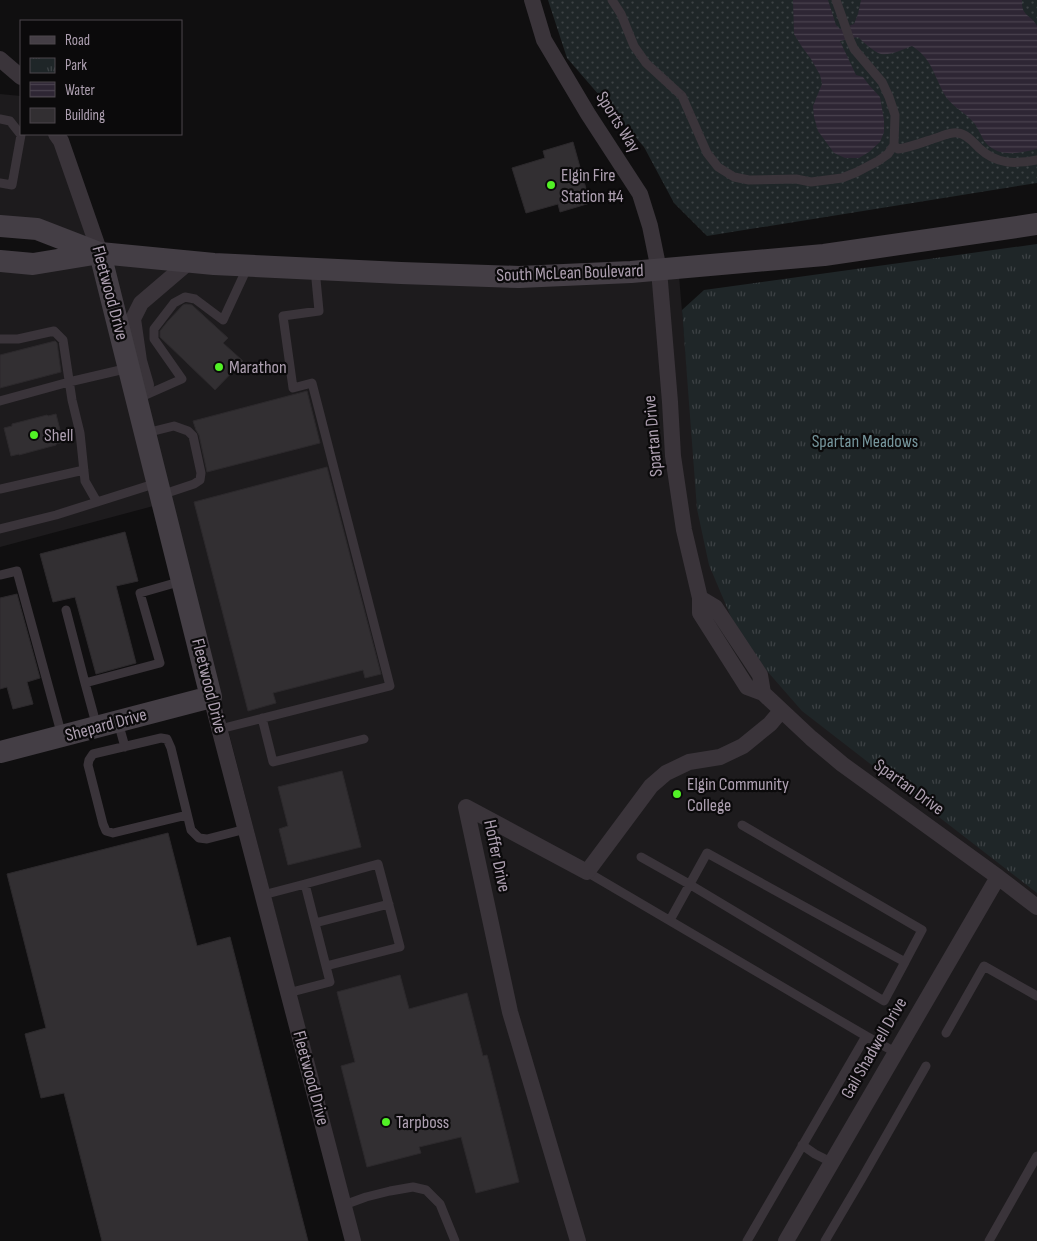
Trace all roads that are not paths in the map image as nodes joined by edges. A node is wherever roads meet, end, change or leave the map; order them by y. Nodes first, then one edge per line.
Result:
1 (532, 0) edge
2 (612, 0) edge
3 (836, 0) edge
4 (0, 59) edge
5 (20, 76) edge
6 (0, 119) edge
7 (20, 134) edge
8 (21, 135) edge
9 (57, 135) edge
10 (894, 145) junction
11 (1037, 160) edge
12 (0, 183) edge
13 (1037, 224) edge
14 (0, 226) edge
15 (100, 253) junction
16 (0, 261) edge
17 (189, 262) junction
18 (248, 266) junction
19 (315, 268) junction
20 (659, 270) junction
21 (0, 339) edge
22 (129, 368) junction
23 (69, 382) junction
24 (137, 400) junction
25 (0, 401) edge
26 (145, 434) junction
27 (84, 470) junction
28 (0, 489) edge
29 (159, 489) junction
30 (97, 502) junction
31 (0, 530) edge
32 (0, 575) edge
33 (182, 581) junction
34 (66, 610) dead end
35 (85, 683) junction
36 (211, 697) junction
37 (781, 710) junction
38 (262, 718) junction
39 (108, 724) junction
40 (220, 729) junction
41 (62, 736) junction
42 (364, 739) dead end
43 (125, 747) junction
44 (0, 752) edge
45 (188, 815) junction
46 (742, 824) dead end
47 (246, 829) junction
48 (641, 857) dead end
49 (587, 872) junction
50 (998, 877) junction
51 (305, 884) junction
52 (689, 884) junction
53 (263, 895) junction
54 (389, 904) junction
55 (1037, 907) edge
56 (670, 920) junction
57 (315, 923) junction
58 (905, 962) junction
59 (326, 966) junction
60 (288, 993) junction
61 (1037, 996) edge
62 (946, 1033) dead end
63 (866, 1036) junction
64 (895, 1052) junction
65 (926, 1066) dead end
66 (802, 1144) junction
67 (1037, 1156) edge
68 (831, 1162) junction
69 (344, 1205) junction
70 (353, 1241) edge
71 (455, 1241) edge
72 (578, 1241) edge
73 (747, 1241) edge
74 (786, 1241) edge
75 (825, 1241) edge
76 (989, 1241) edge

1 - 20 street, Sports Way
2 - 10 lane
3 - 10 lane
4 - 5 street
6 - 7 lane
8 - 12 lane
9 - 15 street, Fleetwood Drive
10 - 11 lane
13 - 20 main road, South McLean Boulevard
14 - 15 main road, South McLean Boulevard
15 - 16 main road, South McLean Boulevard
15 - 17 main road, South McLean Boulevard
15 - 22 main road, Fleetwood Drive
17 - 18 main road, South McLean Boulevard
17 - 24 street
18 - 19 main road, South McLean Boulevard
18 - 24 lane
19 - 20 main road, South McLean Boulevard
19 - 38 lane
20 - 37 street, Spartan Drive
21 - 23 lane
22 - 23 lane
22 - 24 main road, Fleetwood Drive
23 - 25 lane
23 - 27 lane
24 - 26 main road, Fleetwood Drive
26 - 29 main road, Fleetwood Drive
26 - 29 lane
27 - 28 lane
27 - 30 lane
29 - 30 lane
29 - 33 main road, Fleetwood Drive
30 - 31 lane
32 - 41 lane
33 - 35 lane
33 - 36 main road, Fleetwood Drive
34 - 35 lane
35 - 39 lane
36 - 39 main road, Shepard Drive
36 - 40 street, Fleetwood Drive
37 - 49 street
37 - 50 street, Spartan Drive
38 - 40 lane
38 - 42 lane
39 - 41 main road, Shepard Drive
39 - 43 lane
40 - 47 street, Fleetwood Drive
41 - 44 main road, Shepard Drive
43 - 45 lane
43 - 45 lane
45 - 47 lane
46 - 58 lane
47 - 53 street, Fleetwood Drive
48 - 52 lane
49 - 56 lane
49 - 72 street, Hoffer Drive
50 - 55 street, Spartan Drive
50 - 64 street, Gail Shadwell Drive
51 - 53 lane
51 - 54 lane
51 - 57 lane
52 - 56 lane
52 - 58 lane
52 - 58 lane
53 - 60 street, Fleetwood Drive
54 - 57 lane
54 - 59 lane
56 - 63 lane
57 - 59 lane
59 - 60 lane
60 - 69 street, Fleetwood Drive
61 - 62 lane
63 - 64 lane
63 - 66 lane
64 - 68 street, Gail Shadwell Drive
65 - 75 lane
66 - 68 lane
66 - 73 lane
67 - 76 lane
68 - 74 street, Gail Shadwell Drive
69 - 70 street, Fleetwood Drive
69 - 71 lane

